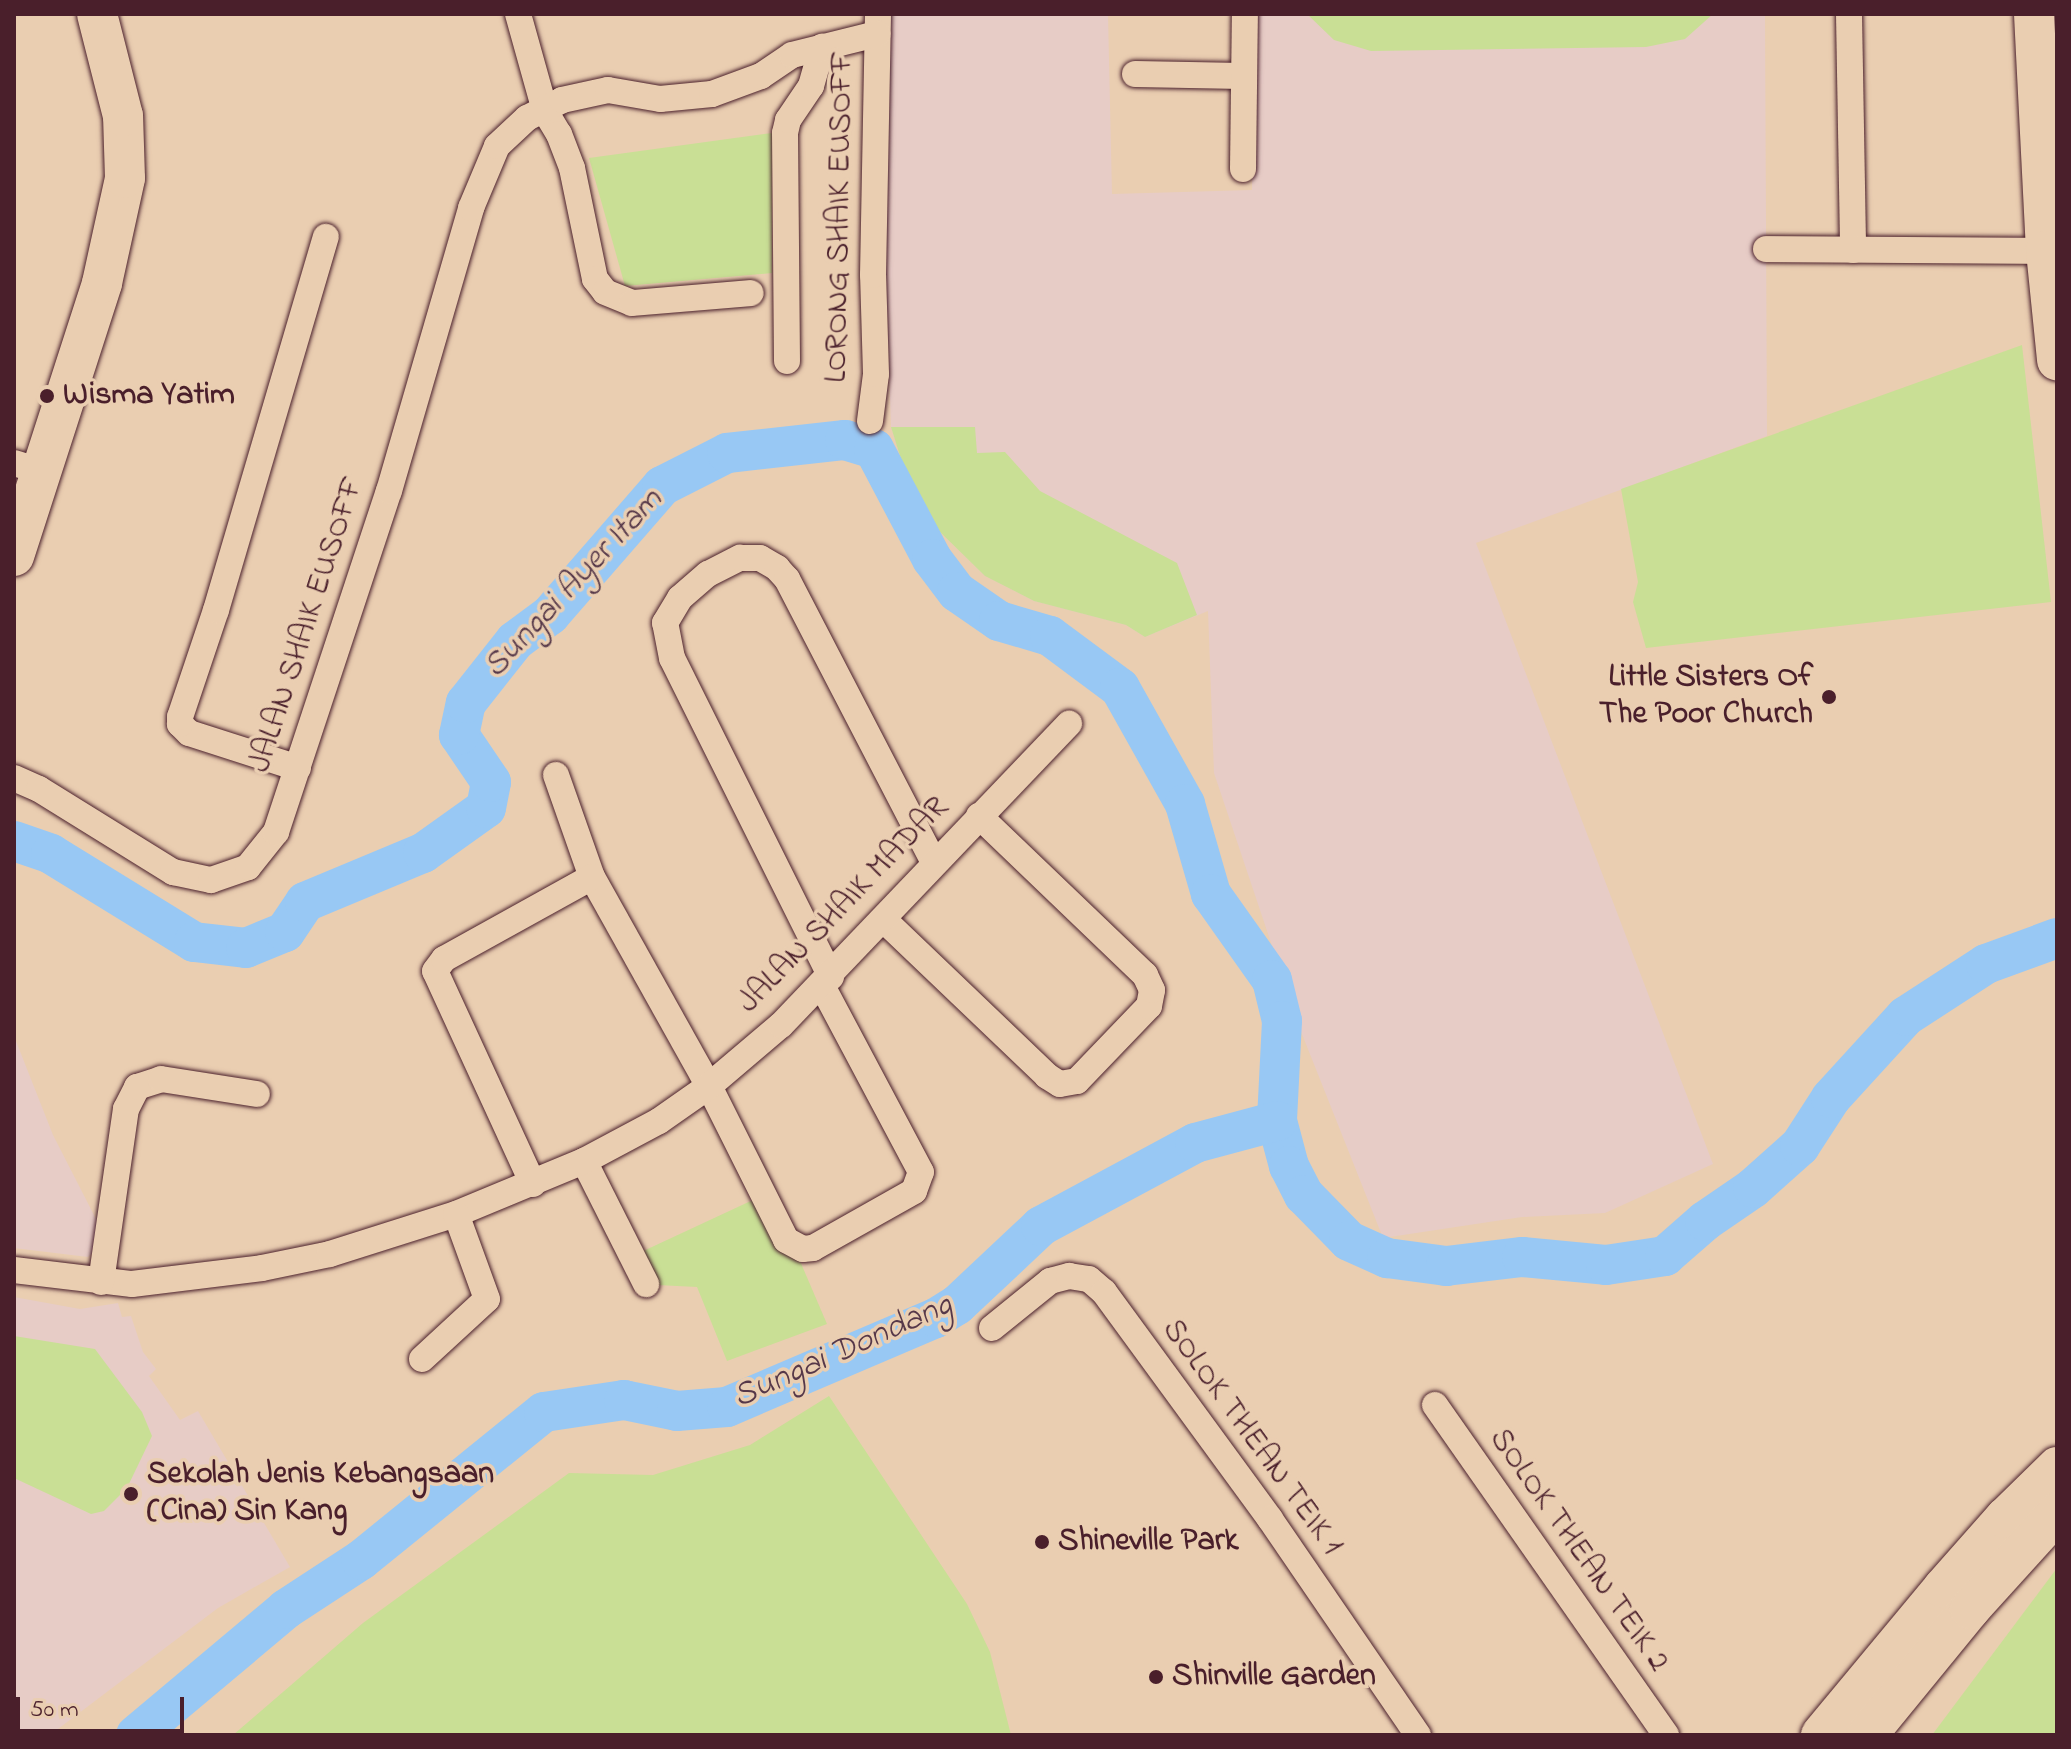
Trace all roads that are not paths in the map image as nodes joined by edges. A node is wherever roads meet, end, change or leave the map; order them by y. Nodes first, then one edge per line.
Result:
1 (97, 14) edge
2 (518, 14) edge
3 (1245, 14) edge
4 (1849, 14) edge
5 (2034, 14) edge
6 (877, 24) edge
7 (822, 47) junction
8 (1135, 74) dead end
9 (1243, 76) junction
10 (545, 111) junction
11 (1243, 169) dead end
12 (326, 237) dead end
13 (1766, 249) dead end
14 (1853, 250) junction
15 (2046, 251) junction
16 (751, 293) dead end
17 (2057, 360) edge
18 (787, 361) dead end
19 (870, 421) dead end
20 (27, 467) edge
21 (14, 556) edge
22 (1069, 724) dead end
23 (298, 768) junction
24 (556, 775) dead end
25 (14, 778) edge
26 (979, 816) junction
27 (934, 863) junction
28 (592, 877) junction
29 (884, 920) junction
30 (827, 981) junction
31 (709, 1086) junction
32 (257, 1094) dead end
33 (584, 1161) junction
34 (533, 1184) junction
35 (456, 1214) junction
36 (14, 1270) edge
37 (101, 1282) junction
38 (646, 1284) dead end
39 (992, 1328) dead end
40 (422, 1359) dead end
41 (1435, 1405) dead end
42 (2057, 1467) edge
43 (2057, 1513) edge
44 (1418, 1735) edge
45 (1666, 1735) edge
46 (1821, 1735) edge
47 (1867, 1735) edge

1 - 20 main road
2 - 10 street
3 - 9 street
4 - 14 street
5 - 15 main road
6 - 7 street
6 - 19 street, LORONG SHAIK EUSOFF
7 - 10 street
7 - 18 street
8 - 9 street
9 - 11 street
10 - 16 street
10 - 23 street, JALAN SHAIK EUSOFF
12 - 23 street
13 - 14 street
14 - 15 street
15 - 17 main road
20 - 21 main road
22 - 26 street, JALAN SHAIK MADAR
23 - 25 street, JALAN SHAIK EUSOFF
24 - 28 street
26 - 27 street, JALAN SHAIK MADAR
26 - 29 street
27 - 29 street, JALAN SHAIK MADAR
27 - 30 street
28 - 31 street
28 - 34 street
29 - 30 street, JALAN SHAIK MADAR
30 - 31 street, JALAN SHAIK MADAR
30 - 31 street
31 - 33 street, JALAN SHAIK MADAR
32 - 37 street
33 - 34 street, JALAN SHAIK MADAR
33 - 38 street
34 - 35 street, JALAN SHAIK MADAR
35 - 37 street, JALAN SHAIK MADAR
35 - 40 street
36 - 37 street, JALAN SHAIK MADAR
39 - 44 street, SOLOK THEAN TEIK 1
41 - 45 street, SOLOK THEAN TEIK 2
42 - 46 main road
43 - 47 main road

